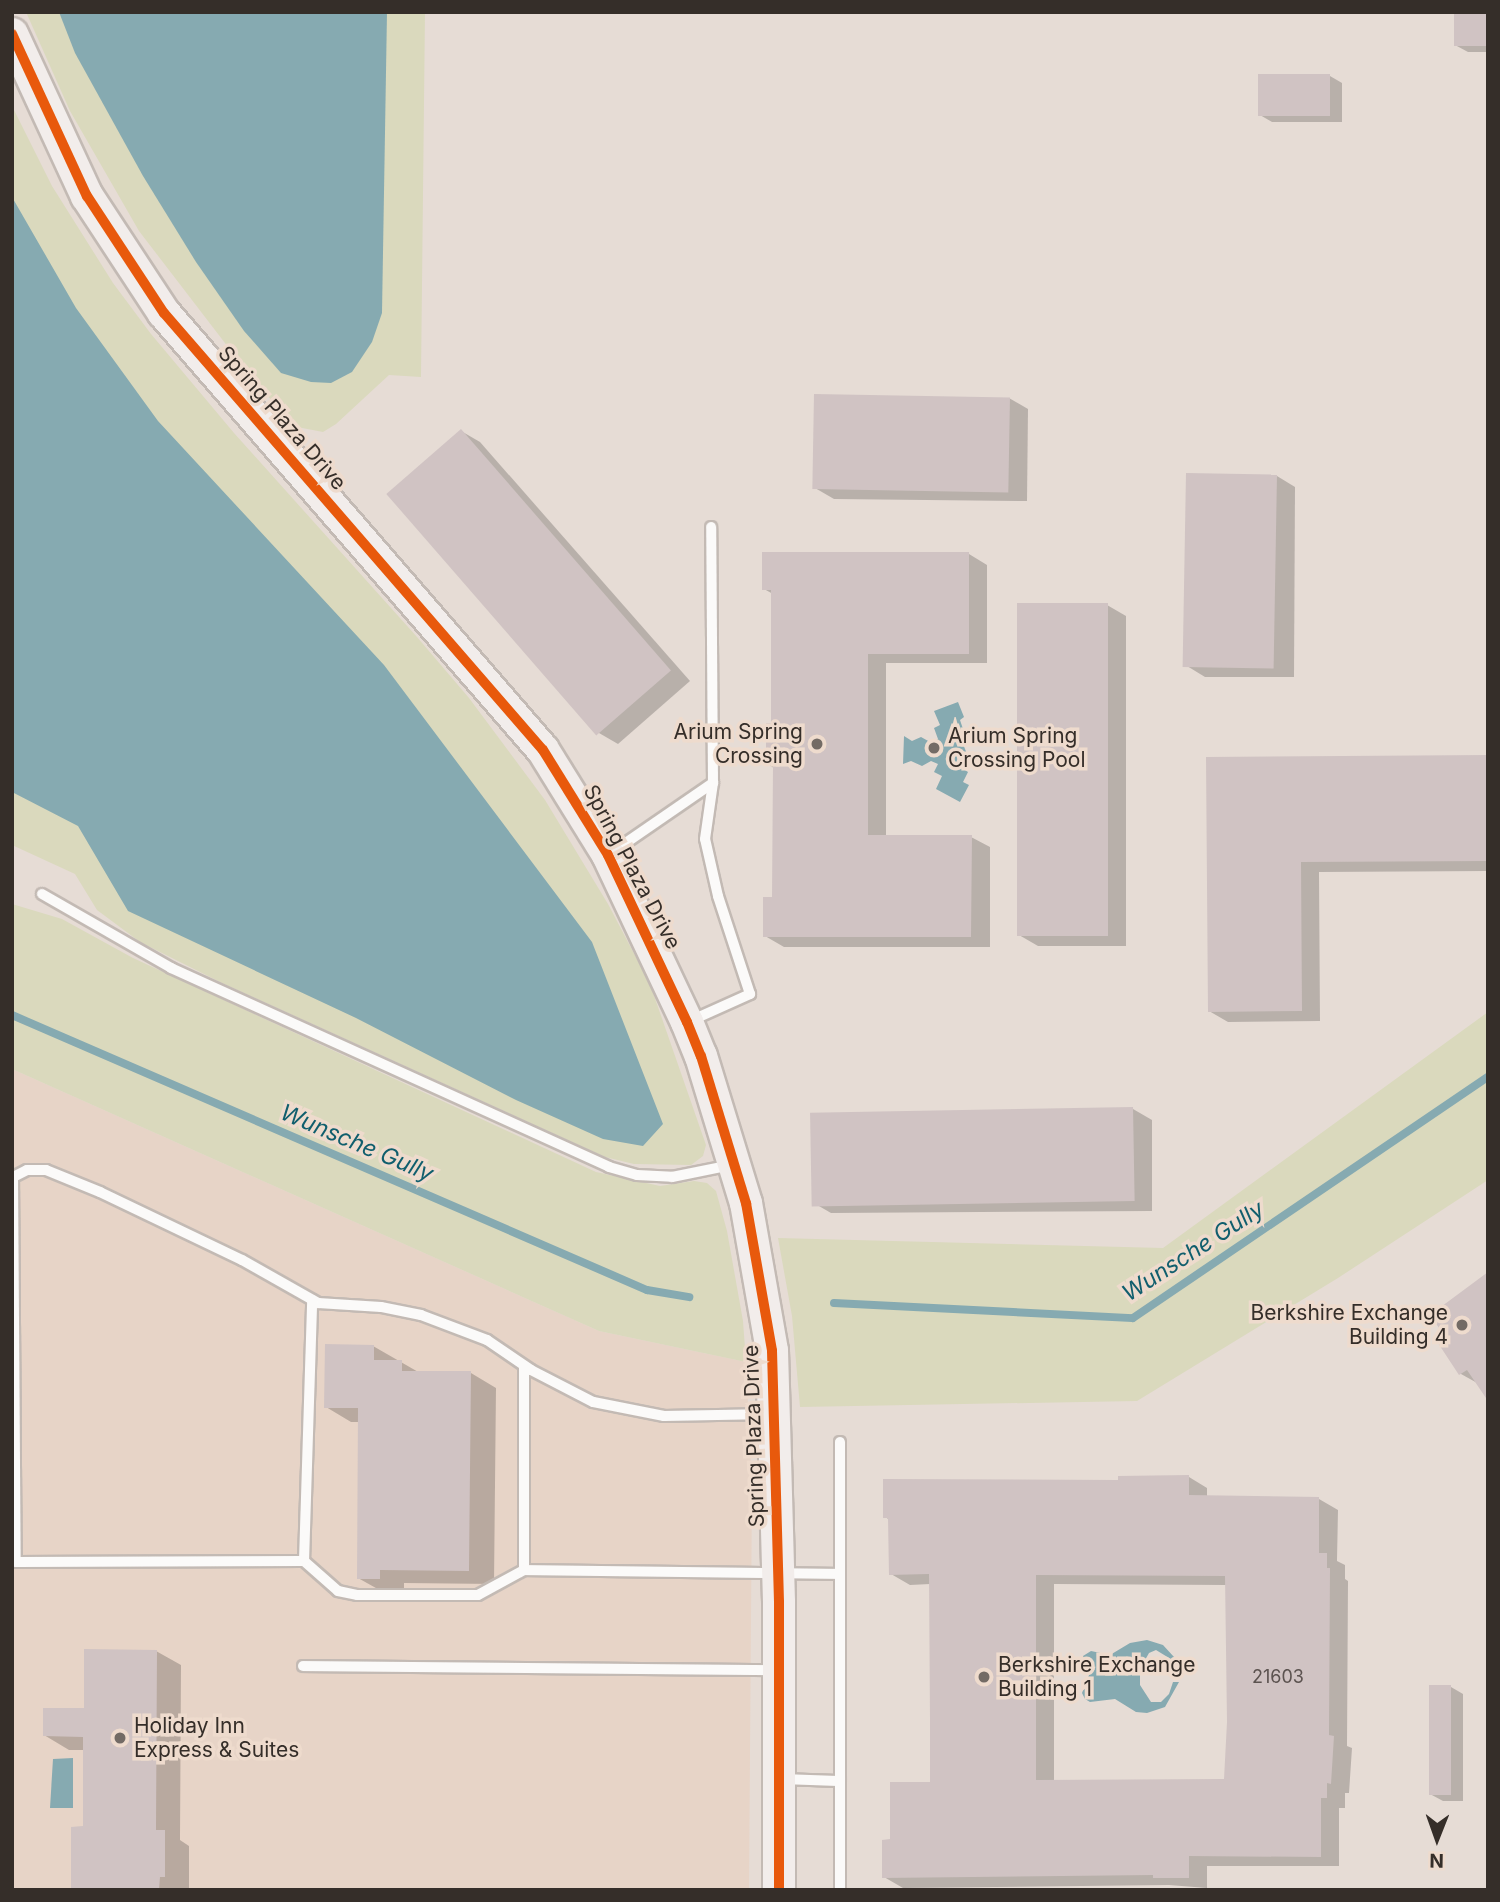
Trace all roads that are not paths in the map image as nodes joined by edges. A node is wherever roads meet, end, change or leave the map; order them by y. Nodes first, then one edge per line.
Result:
1 (12, 34) edge
2 (711, 527) dead end
3 (713, 783) junction
4 (608, 855) junction
5 (42, 894) dead end
6 (687, 1021) junction
7 (734, 1164) junction
8 (313, 1300) junction
9 (524, 1366) junction
10 (774, 1413) junction
11 (840, 1442) dead end
12 (304, 1561) junction
13 (524, 1570) junction
14 (778, 1573) junction
15 (840, 1574) junction
16 (303, 1666) dead end
17 (779, 1670) junction
18 (779, 1779) junction
19 (840, 1781) junction
20 (779, 1890) edge
21 (840, 1890) edge

1 - 4 street, Spring Plaza Drive
2 - 3 lane
3 - 4 lane
3 - 6 lane
4 - 6 street, Spring Plaza Drive
5 - 7 lane
6 - 7 street, Spring Plaza Drive
7 - 10 street, Spring Plaza Drive
8 - 9 lane
8 - 12 lane
8 - 12 lane
9 - 10 lane
9 - 13 lane
10 - 14 street, Spring Plaza Drive
11 - 15 lane
12 - 13 lane
13 - 14 lane
14 - 15 lane
14 - 17 street, Spring Plaza Drive
15 - 19 lane
16 - 17 lane
17 - 18 street, Spring Plaza Drive
18 - 19 lane
18 - 20 street, Spring Plaza Drive
19 - 21 lane

